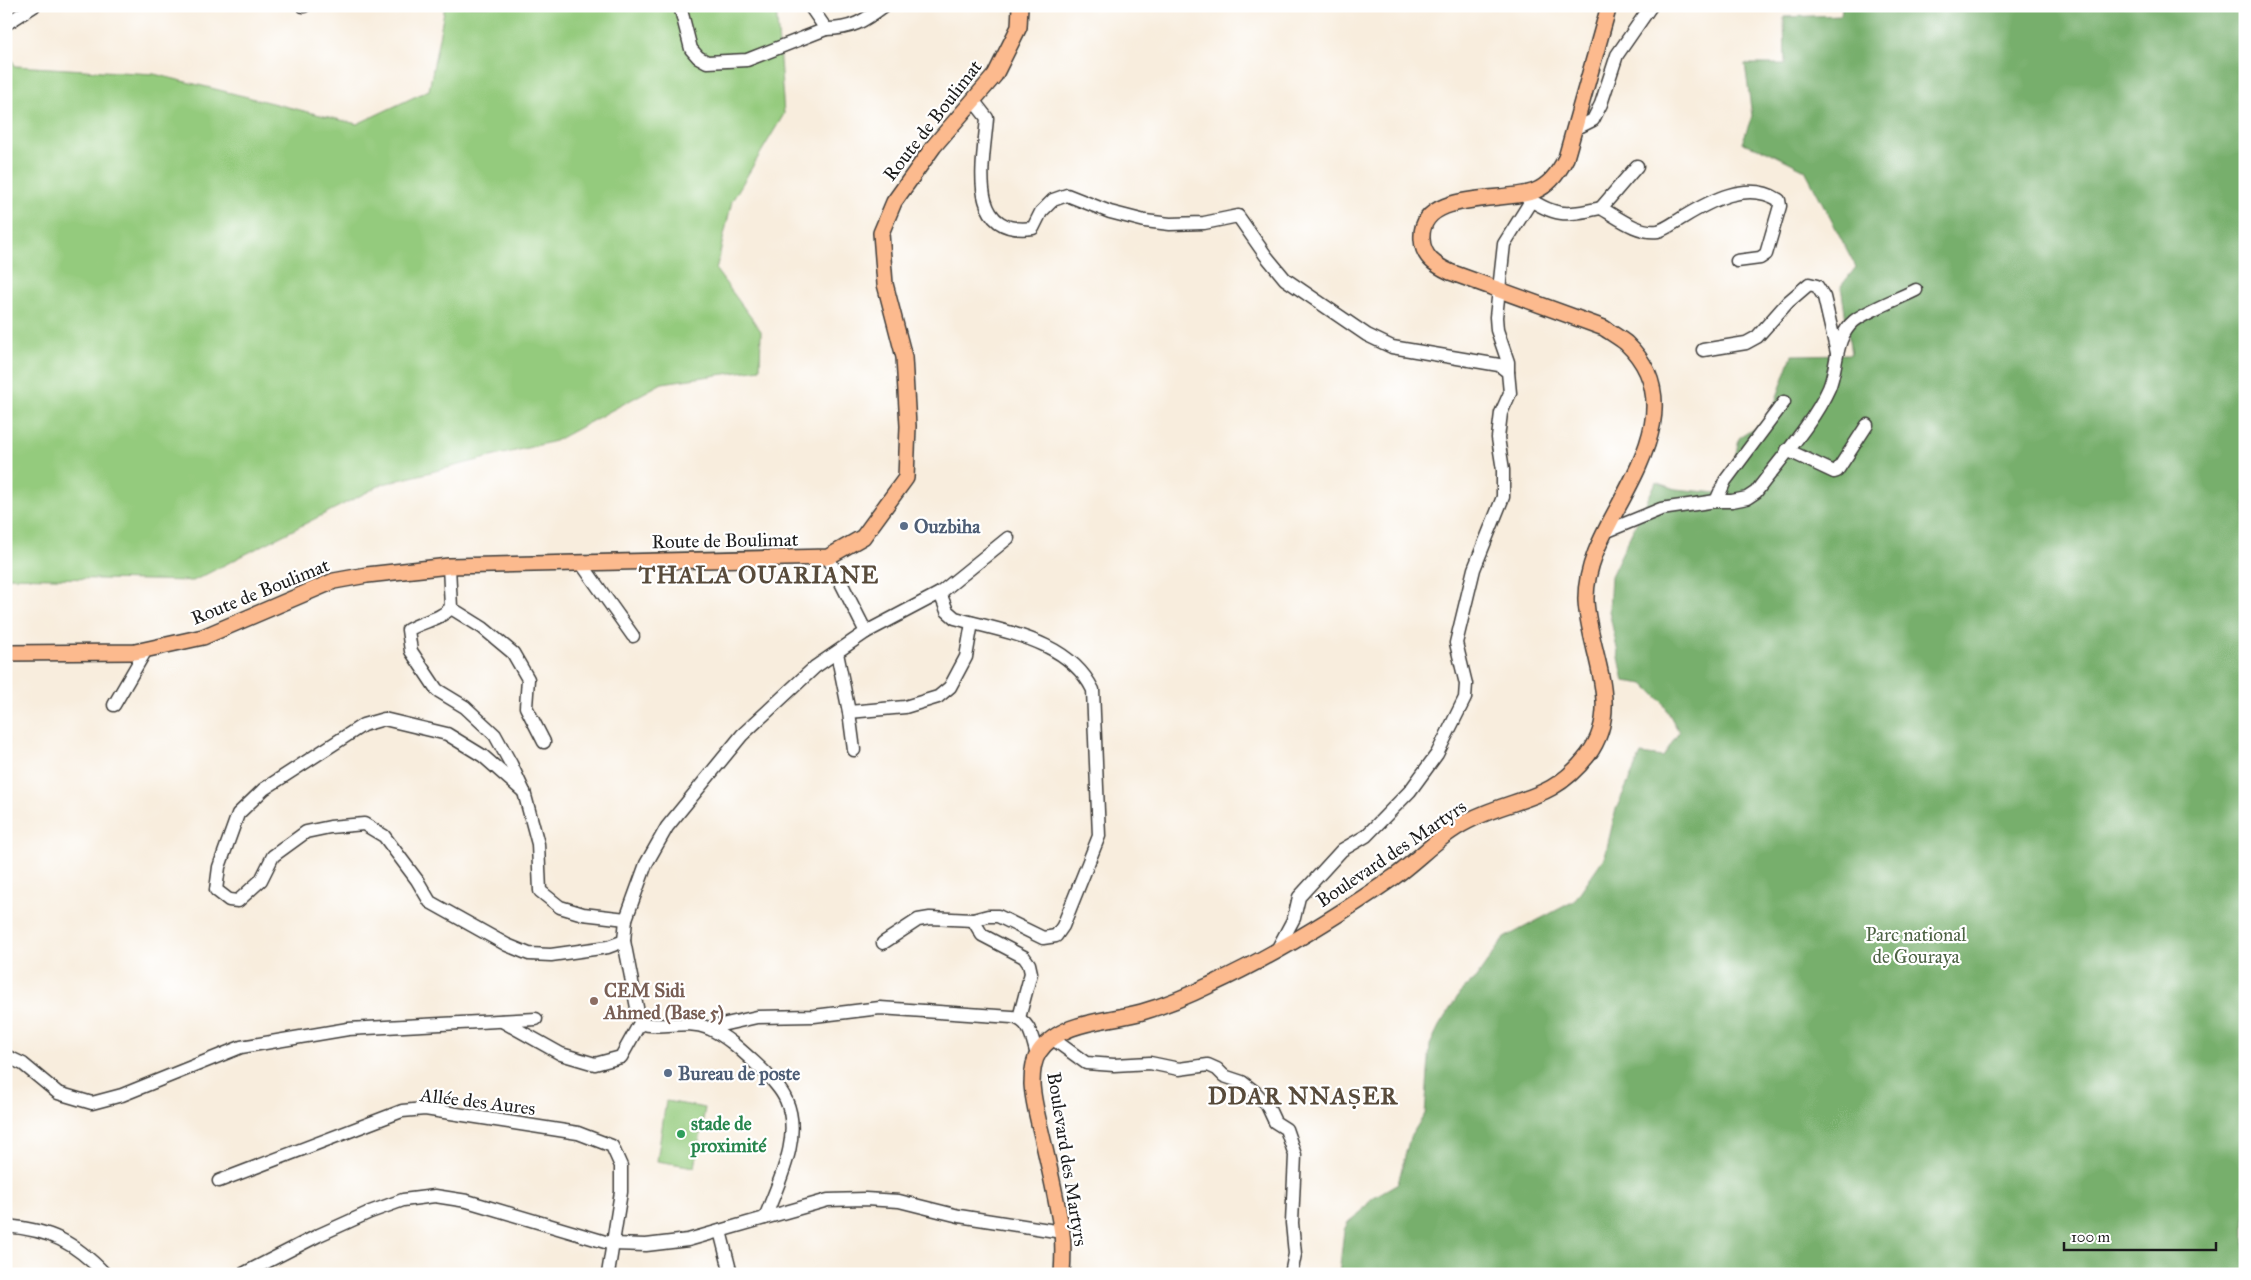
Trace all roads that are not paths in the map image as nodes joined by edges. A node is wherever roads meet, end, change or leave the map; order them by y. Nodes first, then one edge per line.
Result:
1 (34, 6) edge
2 (680, 6) edge
3 (810, 6) edge
4 (884, 6) edge
5 (1020, 6) edge
6 (1609, 6) edge
7 (1651, 6) edge
8 (6, 24) edge
9 (826, 29) junction
10 (974, 100) junction
11 (1574, 126) junction
12 (1637, 166) dead end
13 (1527, 198) junction
14 (1601, 208) junction
15 (1737, 261) dead end
16 (1499, 290) junction
17 (1916, 290) dead end
18 (1703, 350) dead end
19 (1837, 353) junction
20 (1508, 372) junction
21 (1784, 402) dead end
22 (1867, 425) dead end
23 (1787, 450) junction
24 (1716, 501) junction
25 (1604, 532) junction
26 (1008, 538) dead end
27 (828, 557) junction
28 (581, 563) junction
29 (449, 566) junction
30 (940, 593) junction
31 (451, 608) junction
32 (972, 623) junction
33 (866, 632) junction
34 (633, 636) dead end
35 (146, 650) junction
36 (6, 653) edge
37 (837, 653) junction
38 (114, 705) dead end
39 (850, 712) junction
40 (544, 742) dead end
41 (854, 750) dead end
42 (524, 792) junction
43 (626, 919) junction
44 (973, 920) junction
45 (624, 941) junction
46 (883, 942) dead end
47 (1277, 950) junction
48 (1019, 1018) junction
49 (536, 1019) dead end
50 (502, 1021) junction
51 (640, 1023) junction
52 (708, 1028) junction
53 (1052, 1039) junction
54 (1037, 1055) junction
55 (6, 1056) edge
56 (219, 1181) dead end
57 (765, 1218) junction
58 (6, 1226) edge
59 (720, 1231) junction
60 (1062, 1232) junction
61 (612, 1244) junction
62 (105, 1274) edge
63 (243, 1274) edge
64 (608, 1274) edge
65 (731, 1274) edge
66 (1062, 1274) edge
67 (1291, 1274) edge

1 - 8 street
2 - 9 street
3 - 9 street
4 - 9 street
5 - 10 main road, Route de Boulimat
6 - 11 main road, Boulevard des Martyrs
7 - 11 street
10 - 20 street
10 - 27 main road, Route de Boulimat
11 - 13 main road, Boulevard des Martyrs
12 - 14 street
13 - 14 street
13 - 16 street
13 - 16 main road, Boulevard des Martyrs
14 - 15 street
16 - 20 street
16 - 25 main road, Boulevard des Martyrs
17 - 19 street
18 - 19 street
19 - 23 street
20 - 47 street
21 - 24 street
22 - 23 street
23 - 24 street
24 - 25 street
25 - 47 main road, Boulevard des Martyrs
26 - 30 street
27 - 28 main road, Route de Boulimat
27 - 33 street
28 - 29 main road, Route de Boulimat
28 - 34 street
29 - 31 street
29 - 35 main road, Route de Boulimat
30 - 32 street
30 - 33 street
31 - 40 street
31 - 42 street
32 - 39 street
32 - 44 street
33 - 37 street
35 - 36 main road, Route de Boulimat
35 - 38 street
37 - 39 street
37 - 43 street
39 - 41 street
42 - 43 street
42 - 45 street
43 - 45 street
44 - 46 street
44 - 48 street
45 - 51 street
47 - 53 main road, Boulevard des Martyrs
48 - 52 street
48 - 54 street
49 - 50 street
50 - 51 street
50 - 55 street
51 - 52 street
52 - 57 street
53 - 54 main road, Boulevard des Martyrs
53 - 67 street
54 - 60 main road, Boulevard des Martyrs
56 - 61 street, Allée des Aures
57 - 59 street
57 - 60 street
58 - 62 street
59 - 61 street
59 - 65 street
60 - 66 main road, Boulevard des Martyrs
61 - 63 street
61 - 64 street, Allée des Aures

